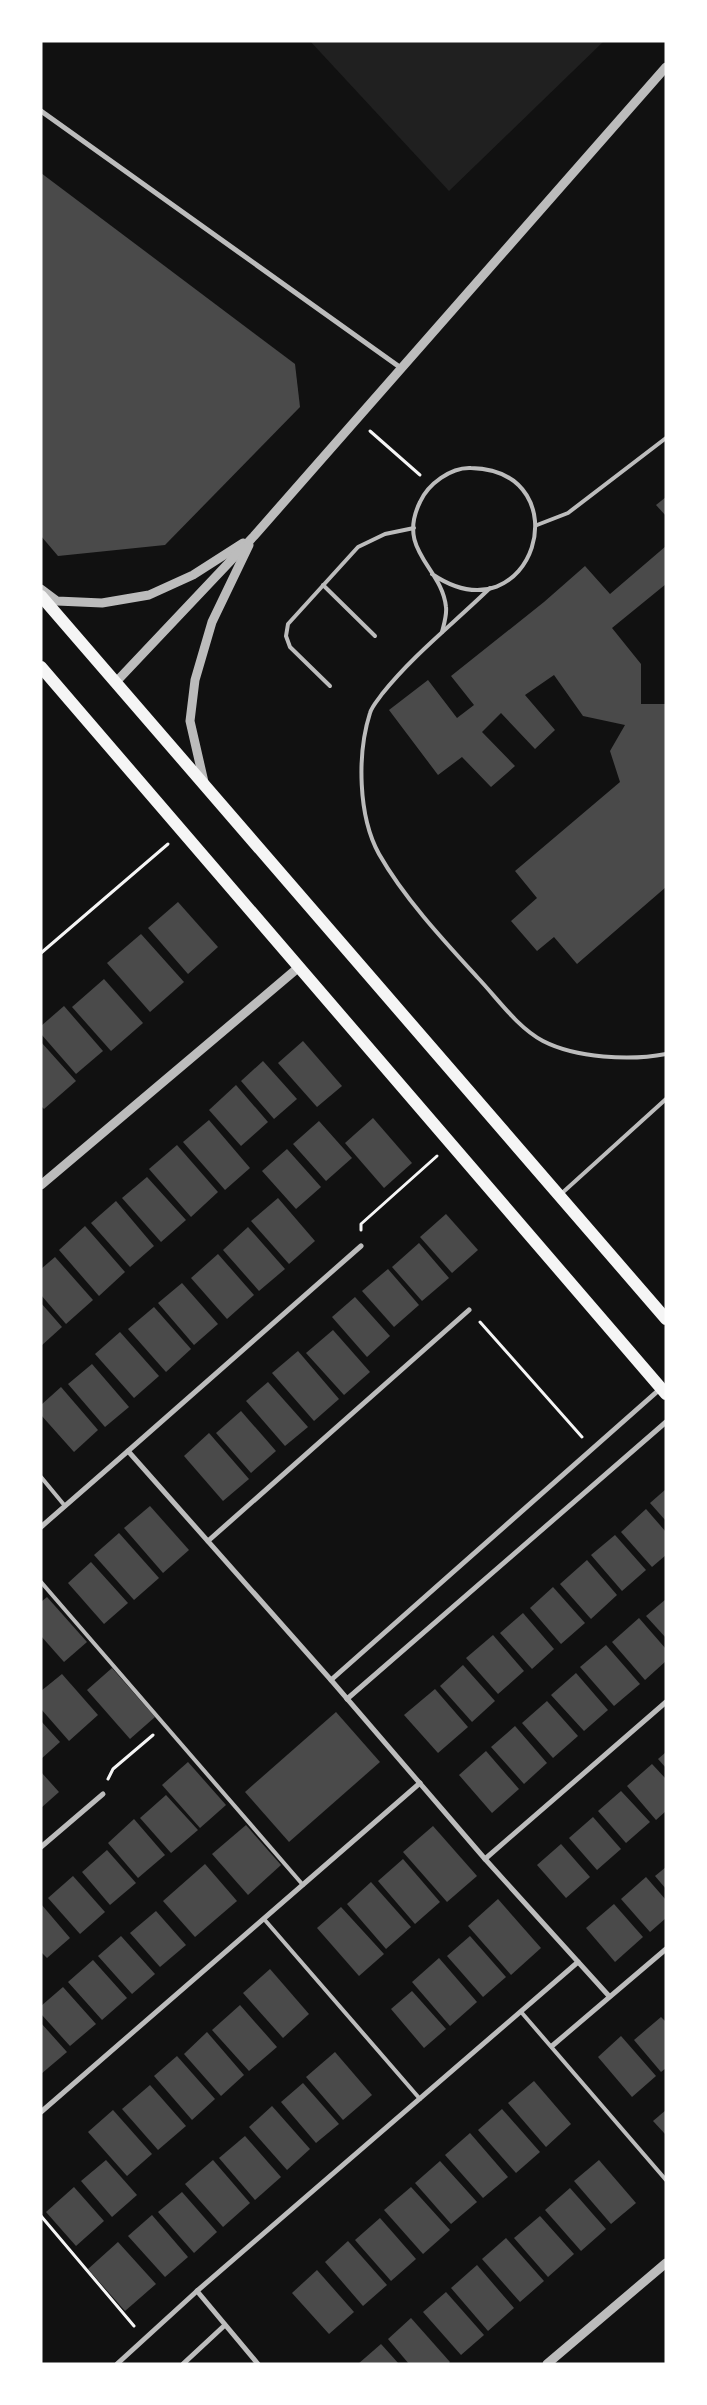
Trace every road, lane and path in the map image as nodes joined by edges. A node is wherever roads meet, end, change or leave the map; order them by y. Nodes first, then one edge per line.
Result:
1 (666, 67) edge
2 (41, 111) edge
3 (401, 368) junction
4 (357, 419) junction
5 (666, 438) edge
6 (432, 485) junction
7 (536, 525) junction
8 (414, 528) junction
9 (254, 536) junction
10 (432, 574) junction
11 (323, 585) junction
12 (41, 588) edge
13 (490, 588) junction
14 (41, 596) edge
15 (442, 632) junction
16 (375, 636) dead end
17 (41, 667) edge
18 (116, 682) junction
19 (330, 686) dead end
20 (204, 784) junction
21 (182, 832) junction
22 (41, 953) edge
23 (299, 967) junction
24 (666, 1054) edge
25 (666, 1099) edge
26 (450, 1143) junction
27 (41, 1186) edge
28 (560, 1196) junction
29 (361, 1246) joint
30 (469, 1310) joint
31 (666, 1319) edge
32 (663, 1391) edge
33 (666, 1422) edge
34 (592, 1449) junction
35 (128, 1451) junction
36 (41, 1477) edge
37 (66, 1506) junction
38 (41, 1527) edge
39 (208, 1542) junction
40 (41, 1582) edge
41 (331, 1680) junction
42 (347, 1699) junction
43 (666, 1702) edge
44 (165, 1725) junction
45 (420, 1783) junction
46 (103, 1794) joint
47 (41, 1847) edge
48 (485, 1859) junction
49 (303, 1885) junction
50 (264, 1919) junction
51 (666, 1949) edge
52 (578, 1962) junction
53 (608, 1996) junction
54 (522, 2012) junction
55 (552, 2046) junction
56 (420, 2099) junction
57 (41, 2112) edge
58 (666, 2180) edge
59 (41, 2216) edge
60 (666, 2263) edge
61 (197, 2292) junction
62 (225, 2325) junction
63 (145, 2338) junction
64 (116, 2364) edge
65 (183, 2364) edge
66 (258, 2364) edge
67 (547, 2364) edge

1 - 3 street
2 - 3 street
3 - 4 street
4 - 6 path
4 - 9 street
5 - 7 lane
6 - 7 lane
6 - 8 lane
7 - 13 lane
8 - 10 lane
8 - 11 lane
9 - 12 street
9 - 18 street
9 - 20 street
10 - 13 lane
10 - 15 lane
11 - 16 lane
11 - 19 lane
13 - 15 lane
14 - 18 main road
15 - 24 lane
17 - 21 main road
18 - 20 main road
20 - 28 main road
21 - 22 path
21 - 23 main road
23 - 26 main road
23 - 27 street
25 - 28 lane
26 - 29 path
26 - 32 main road
28 - 31 main road
29 - 35 street
30 - 34 path
30 - 39 street
32 - 34 street
33 - 42 street
34 - 41 street
35 - 37 street
35 - 39 street
36 - 37 lane
37 - 38 street
39 - 41 street
40 - 44 lane
41 - 42 street
42 - 45 street
43 - 48 street
44 - 46 path
44 - 49 lane
45 - 48 street
45 - 49 street
46 - 47 street
48 - 52 street
49 - 50 street
50 - 56 lane
50 - 57 street
51 - 53 street
52 - 53 street
52 - 54 street
53 - 55 street
54 - 55 lane
54 - 56 street
55 - 58 lane
56 - 61 street
59 - 63 path
60 - 67 street
61 - 62 street
61 - 63 street
62 - 65 street
62 - 66 street
63 - 64 street

